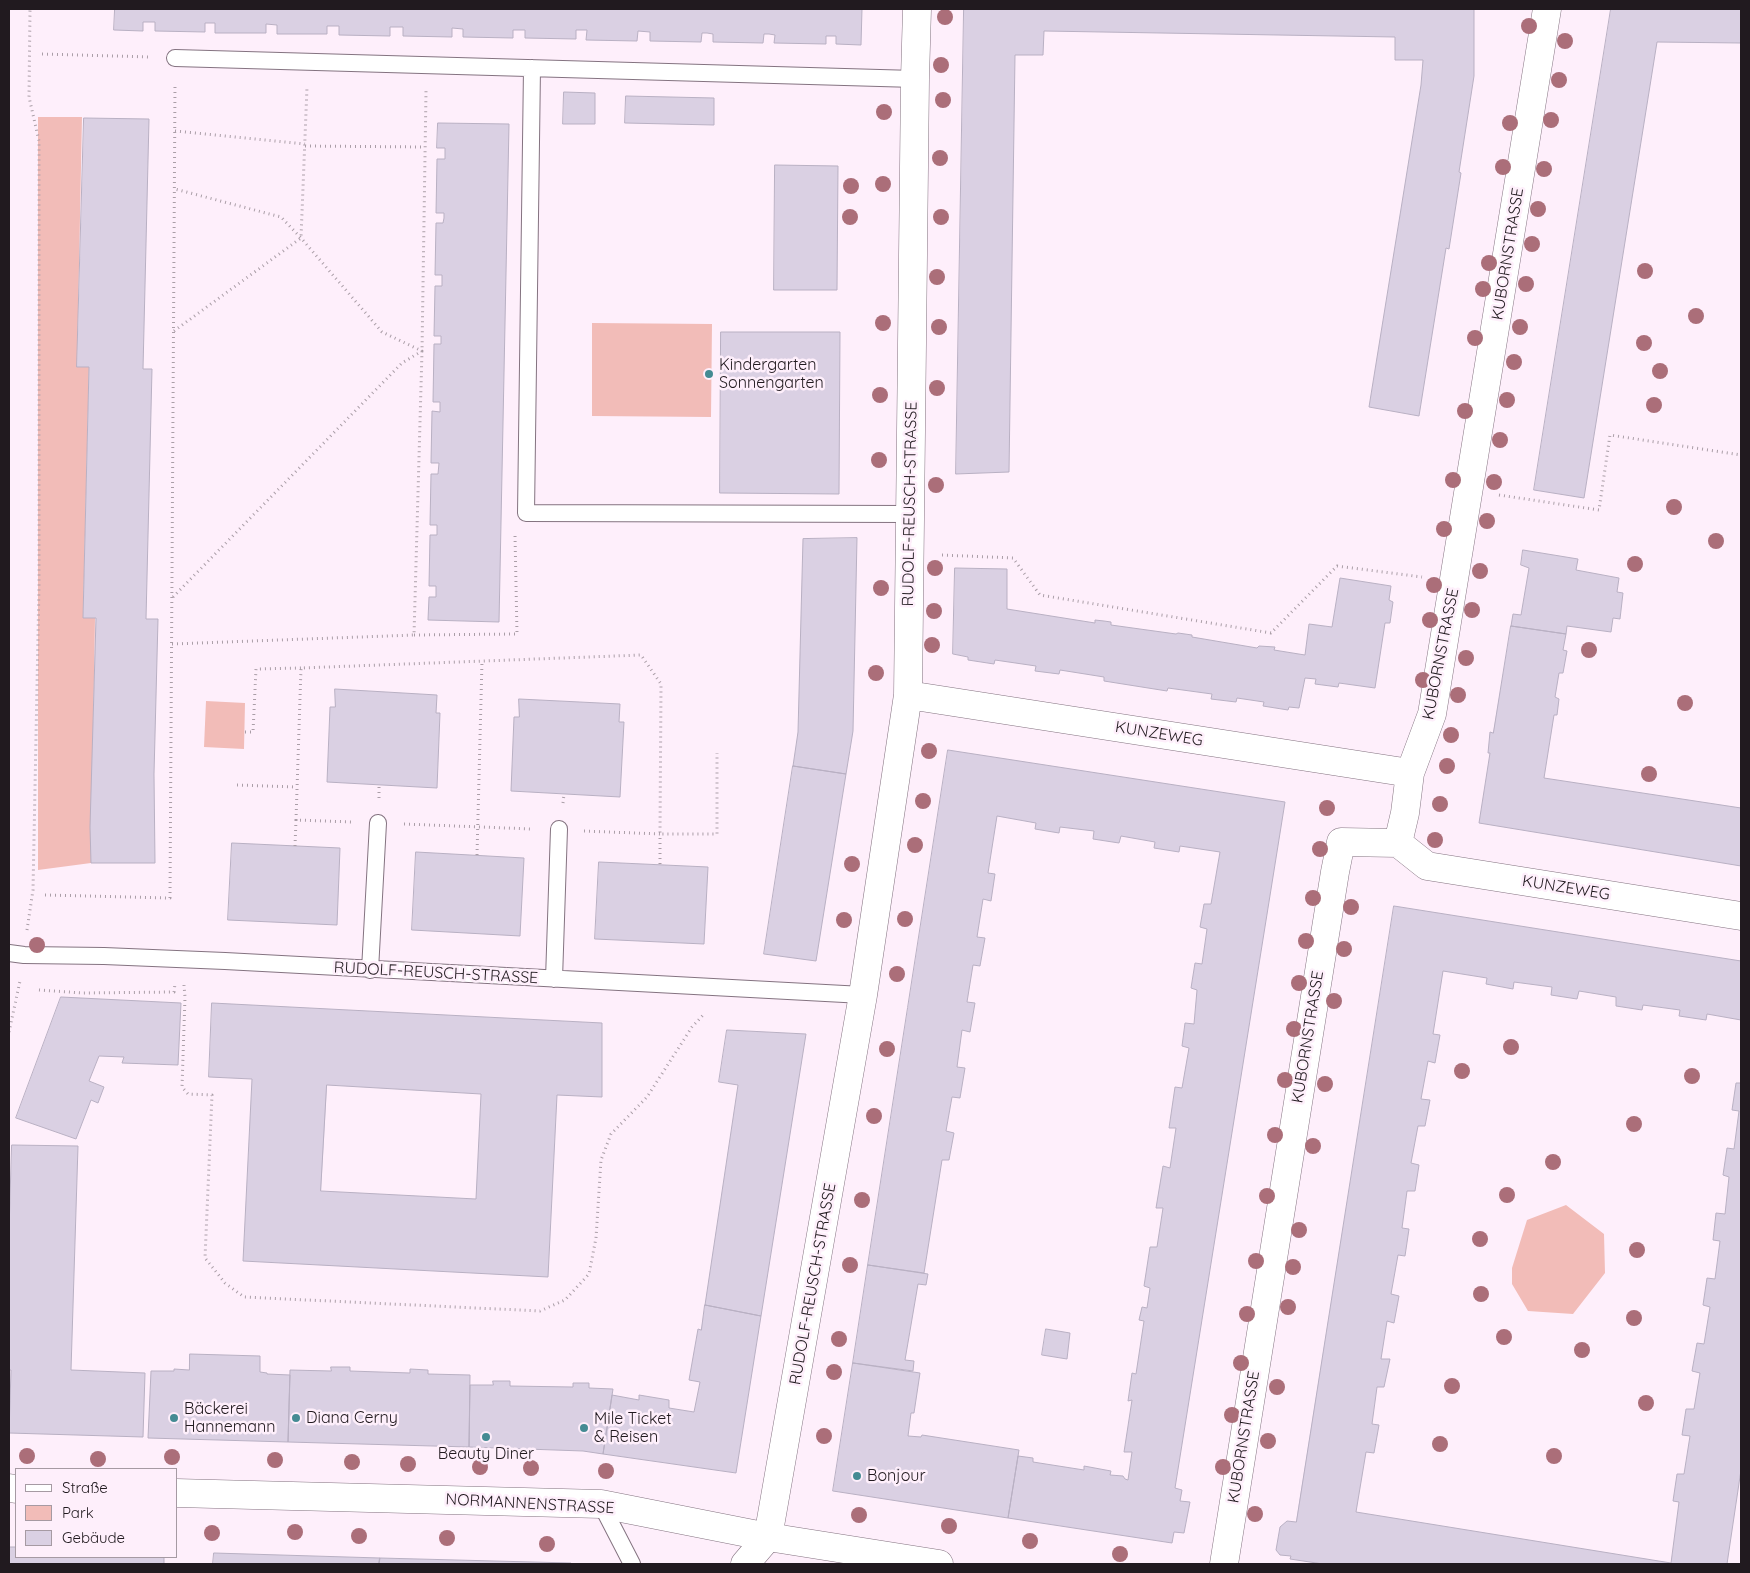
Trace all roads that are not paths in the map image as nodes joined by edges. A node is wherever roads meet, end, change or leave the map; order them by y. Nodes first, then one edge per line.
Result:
1 (917, 9) edge
2 (1547, 9) edge
3 (176, 58) road end
4 (532, 68) junction
5 (915, 78) junction
6 (910, 514) junction
7 (908, 695) junction
8 (1410, 773) junction
9 (378, 823) road end
10 (559, 830) road end
11 (1398, 843) junction
12 (1741, 916) edge
13 (16, 954) edge
14 (370, 970) junction
15 (554, 979) junction
16 (863, 995) junction
17 (178, 1492) edge
18 (601, 1504) junction
19 (768, 1537) junction
20 (632, 1564) edge
21 (745, 1564) edge
22 (939, 1564) edge
23 (1224, 1564) edge

1 - 5 street, RUDOLF-REUSCH-STRASSE
2 - 8 street, KUBORNSTRASSE
3 - 4 lane
4 - 5 lane
4 - 6 lane
5 - 6 street, RUDOLF-REUSCH-STRASSE
6 - 7 street, RUDOLF-REUSCH-STRASSE
7 - 8 street, KUNZEWEG
7 - 16 street, RUDOLF-REUSCH-STRASSE
8 - 11 street, KUBORNSTRASSE
9 - 14 lane
10 - 15 lane
11 - 12 street, KUNZEWEG
11 - 23 street, KUBORNSTRASSE
13 - 14 lane, RUDOLF-REUSCH-STRASSE
14 - 15 lane, RUDOLF-REUSCH-STRASSE
15 - 16 lane, RUDOLF-REUSCH-STRASSE
16 - 19 street, RUDOLF-REUSCH-STRASSE
17 - 18 street, NORMANNENSTRASSE
18 - 19 street, NORMANNENSTRASSE
18 - 20 lane
19 - 21 street
19 - 22 street, NORMANNENSTRASSE

